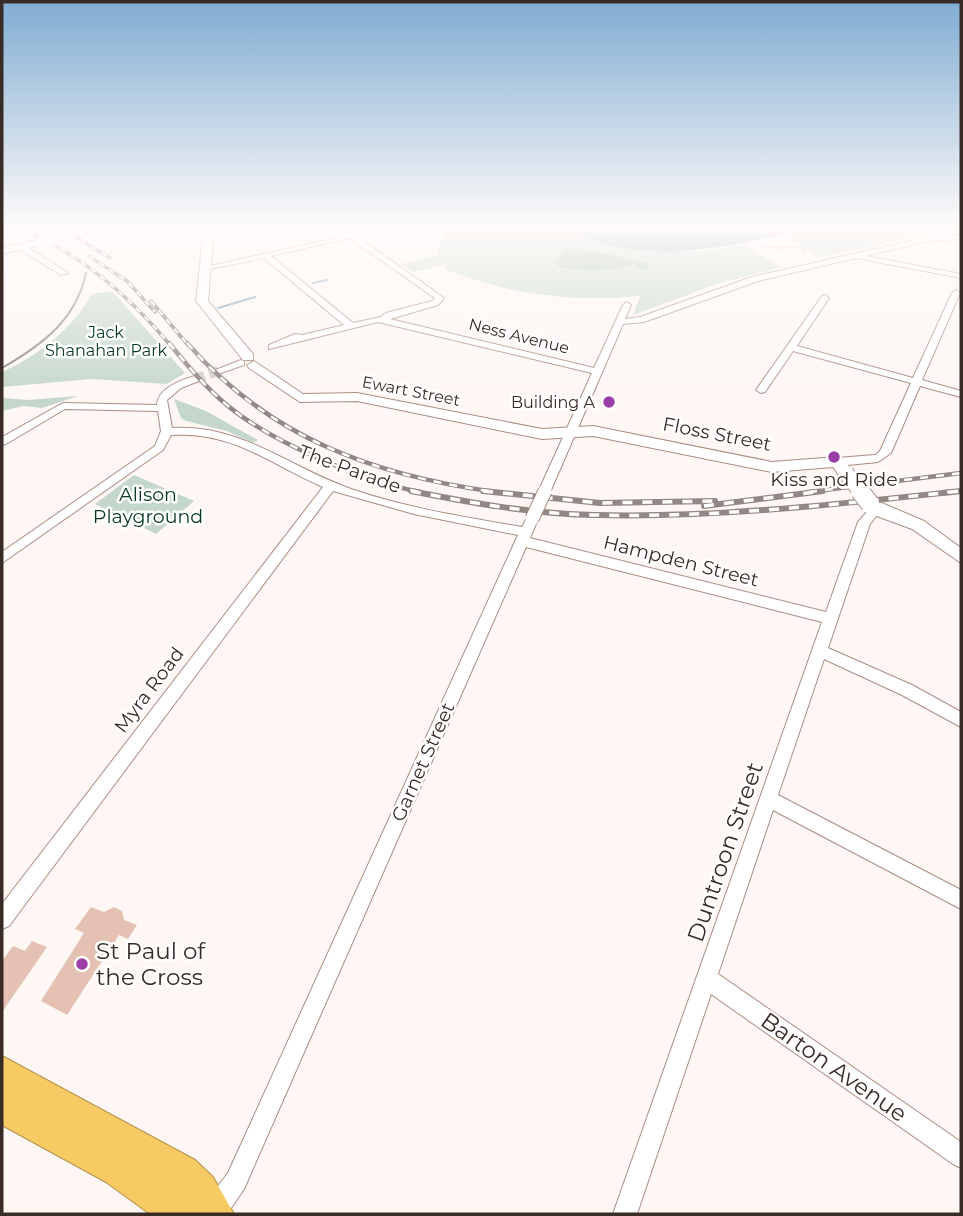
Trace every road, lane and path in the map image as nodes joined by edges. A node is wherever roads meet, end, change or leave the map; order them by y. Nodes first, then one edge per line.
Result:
1 (204, 284) edge
2 (300, 284) edge
3 (420, 284) edge
4 (742, 284) edge
5 (956, 293) dead end
6 (825, 298) dead end
7 (626, 305) dead end
8 (383, 320) junction
9 (620, 322) junction
10 (350, 325) junction
11 (272, 347) dead end
12 (791, 347) junction
13 (248, 362) junction
14 (218, 371) tunnel mouth
15 (599, 372) junction
16 (195, 379) tunnel mouth
17 (917, 382) junction
18 (761, 390) dead end
19 (961, 394) edge
20 (162, 408) junction
21 (167, 432) junction
22 (571, 432) junction
23 (2, 442) edge
24 (842, 467) junction
25 (330, 486) junction
26 (873, 507) junction
27 (527, 531) junction
28 (961, 557) edge
29 (2, 558) edge
30 (831, 619) junction
31 (821, 651) junction
32 (961, 720) edge
33 (769, 799) junction
34 (961, 900) edge
35 (2, 919) edge
36 (708, 979) junction
37 (2, 1075) edge
38 (2, 1104) edge
39 (961, 1156) edge
40 (180, 1214) edge
41 (212, 1214) edge
42 (625, 1214) edge

1 - 13 street, Ewart Street
2 - 10 street
3 - 8 street
4 - 9 street
5 - 17 street
6 - 12 street
7 - 9 street, Garnet Street
8 - 10 street, Ness Avenue
8 - 15 street, Ness Avenue
9 - 15 street, Garnet Street
10 - 11 street, Ness Avenue
12 - 17 street
12 - 18 street
13 - 14 street
13 - 22 street, Ewart Street
15 - 22 street, Garnet Street
16 - 20 street
17 - 19 street
17 - 24 street
20 - 21 street
20 - 23 street
21 - 25 street, The Parade
21 - 29 street
22 - 24 street, Floss Street
22 - 27 street, Garnet Street, bridge
24 - 26 street, bridge
25 - 27 street, The Parade
25 - 35 street, Myra Road
26 - 28 street
26 - 30 street, Duntroon Street
27 - 30 street, Hampden Street
27 - 41 street, Garnet Street
30 - 31 street, Duntroon Street
31 - 32 street
31 - 33 street, Duntroon Street
33 - 34 street
33 - 36 street, Duntroon Street
36 - 39 street, Barton Avenue
36 - 42 street, Duntroon Street
37 - 41 highway
38 - 40 highway

